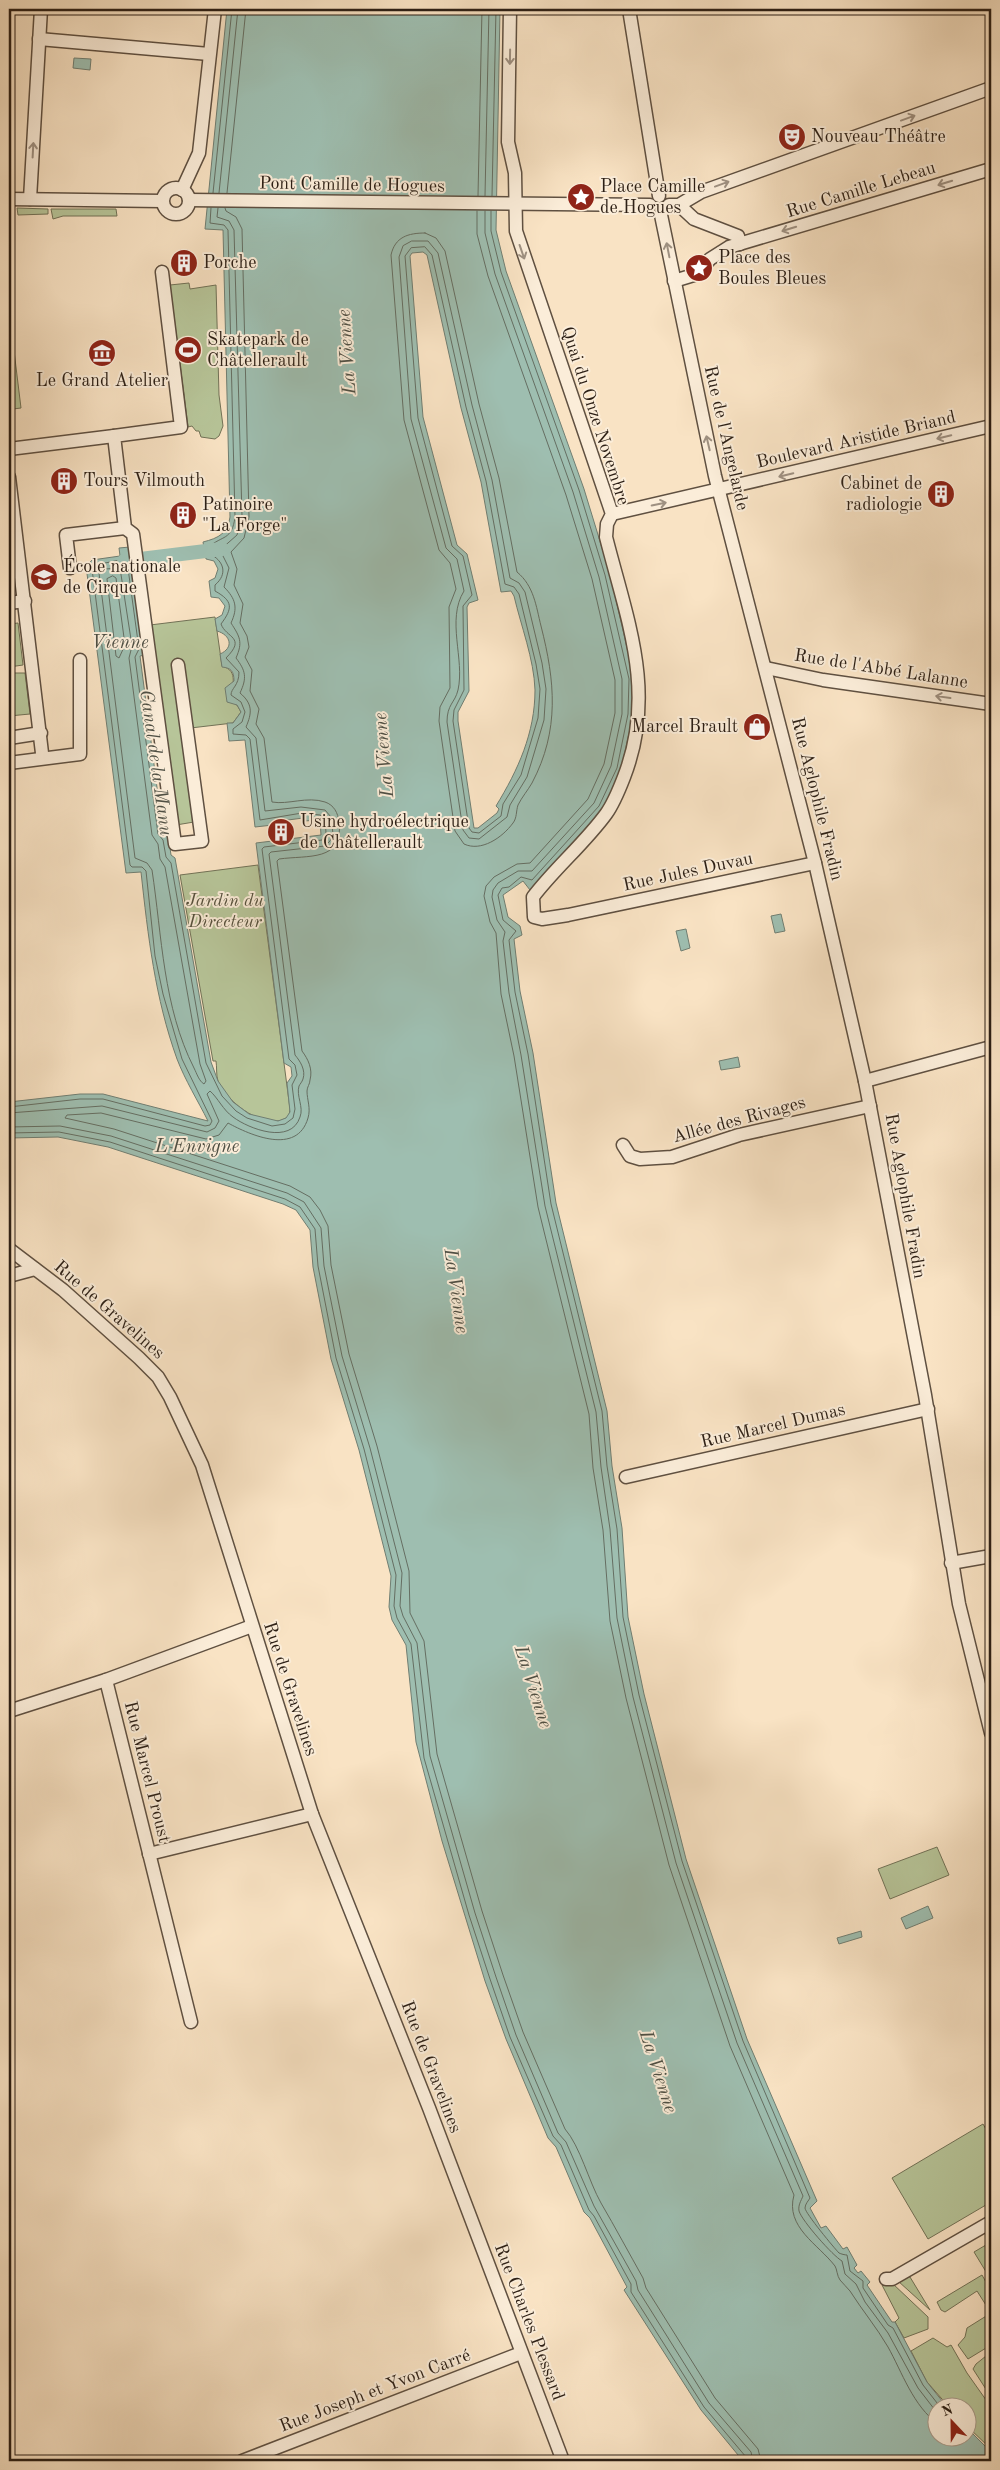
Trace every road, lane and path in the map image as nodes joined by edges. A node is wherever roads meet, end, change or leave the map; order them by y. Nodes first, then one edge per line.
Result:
1 (41, 9) edge
2 (214, 9) edge
3 (510, 9) edge
4 (629, 9) edge
5 (39, 39) junction
6 (209, 54) junction
7 (991, 88) edge
8 (991, 169) edge
9 (185, 195) junction
10 (659, 196) junction
11 (9, 199) edge
12 (30, 199) junction
13 (162, 201) junction
14 (515, 204) junction
15 (650, 205) junction
16 (670, 208) junction
17 (734, 246) junction
18 (162, 272) dead end
19 (674, 281) junction
20 (991, 426) edge
21 (114, 436) junction
22 (9, 449) edge
23 (9, 477) edge
24 (719, 491) junction
25 (612, 514) junction
26 (125, 528) junction
27 (70, 568) dead end
28 (25, 601) junction
29 (9, 603) edge
30 (80, 660) dead end
31 (178, 665) dead end
32 (766, 668) junction
33 (991, 704) edge
34 (41, 733) junction
35 (9, 738) edge
36 (42, 753) dead end
37 (9, 763) edge
38 (815, 863) junction
39 (568, 915) joint
40 (991, 1048) edge
41 (865, 1080) junction
42 (870, 1106) junction
43 (623, 1144) dead end
44 (9, 1249) edge
45 (35, 1269) junction
46 (9, 1276) edge
47 (928, 1409) junction
48 (626, 1477) dead end
49 (991, 1556) edge
50 (951, 1563) junction
51 (252, 1626) junction
52 (106, 1680) junction
53 (9, 1711) edge
54 (991, 1733) edge
55 (312, 1814) junction
56 (149, 1854) junction
57 (191, 2022) dead end
58 (462, 2195) joint
59 (991, 2222) edge
60 (886, 2279) dead end
61 (521, 2353) junction
62 (242, 2461) edge
63 (563, 2461) edge

1 - 5 street
2 - 6 street
3 -> 14 street, Quai du Onze Novembre
4 - 10 street
5 - 6 street
12 -> 5 street
6 - 9 street
16 -> 7 street
8 -> 17 street, Rue Camille Lebeau
9 - 13 street
9 - 13 street
9 - 14 street, Pont Camille de Hogues
10 - 15 street
10 - 16 street
11 - 12 street
12 - 13 street
14 - 15 street
14 -> 25 street, Quai du Onze Novembre
15 - 16 street
16 - 17 street
19 -> 16 street, Rue de l'Angelarde
17 - 19 street
18 - 21 street
24 -> 19 street, Rue de l'Angelarde
20 -> 24 street, Boulevard Aristide Briand
21 - 22 street
21 - 26 street
23 - 28 street
25 -> 24 street, Boulevard Aristide Briand
24 - 32 street, Rue de l'Angelarde
25 - 39 street, Quai du Onze Novembre
26 - 27 street
26 - 31 street
28 - 29 street
28 - 34 street
30 - 37 street
33 -> 32 street, Rue de l'Abbé Lalanne
32 - 38 street, Rue Aglophile Fradin
34 - 35 street
34 - 36 street
38 - 39 street, Rue Jules Duvau
38 - 41 street, Rue Aglophile Fradin
40 - 41 street
41 - 42 street, Rue Aglophile Fradin
42 - 43 street, Allée des Rivages
42 - 47 street, Rue Aglophile Fradin
44 - 45 street, Rue de Gravelines
45 - 46 street
45 - 51 street, Rue de Gravelines
47 - 48 street, Rue Marcel Dumas
47 - 50 street, Rue Aglophile Fradin
49 - 50 street
50 - 54 street, Rue Aglophile Fradin
51 - 52 street
51 - 55 street, Rue de Gravelines
52 - 53 street
52 - 56 street, Rue Marcel Proust
55 - 56 street
55 - 58 street, Rue de Gravelines
56 - 57 street, Rue Marcel Proust
58 - 61 street, Rue Charles Plessard
59 - 60 street
61 - 62 street, Rue Joseph et Yvon Carré
61 - 63 street, Rue Charles Plessard

